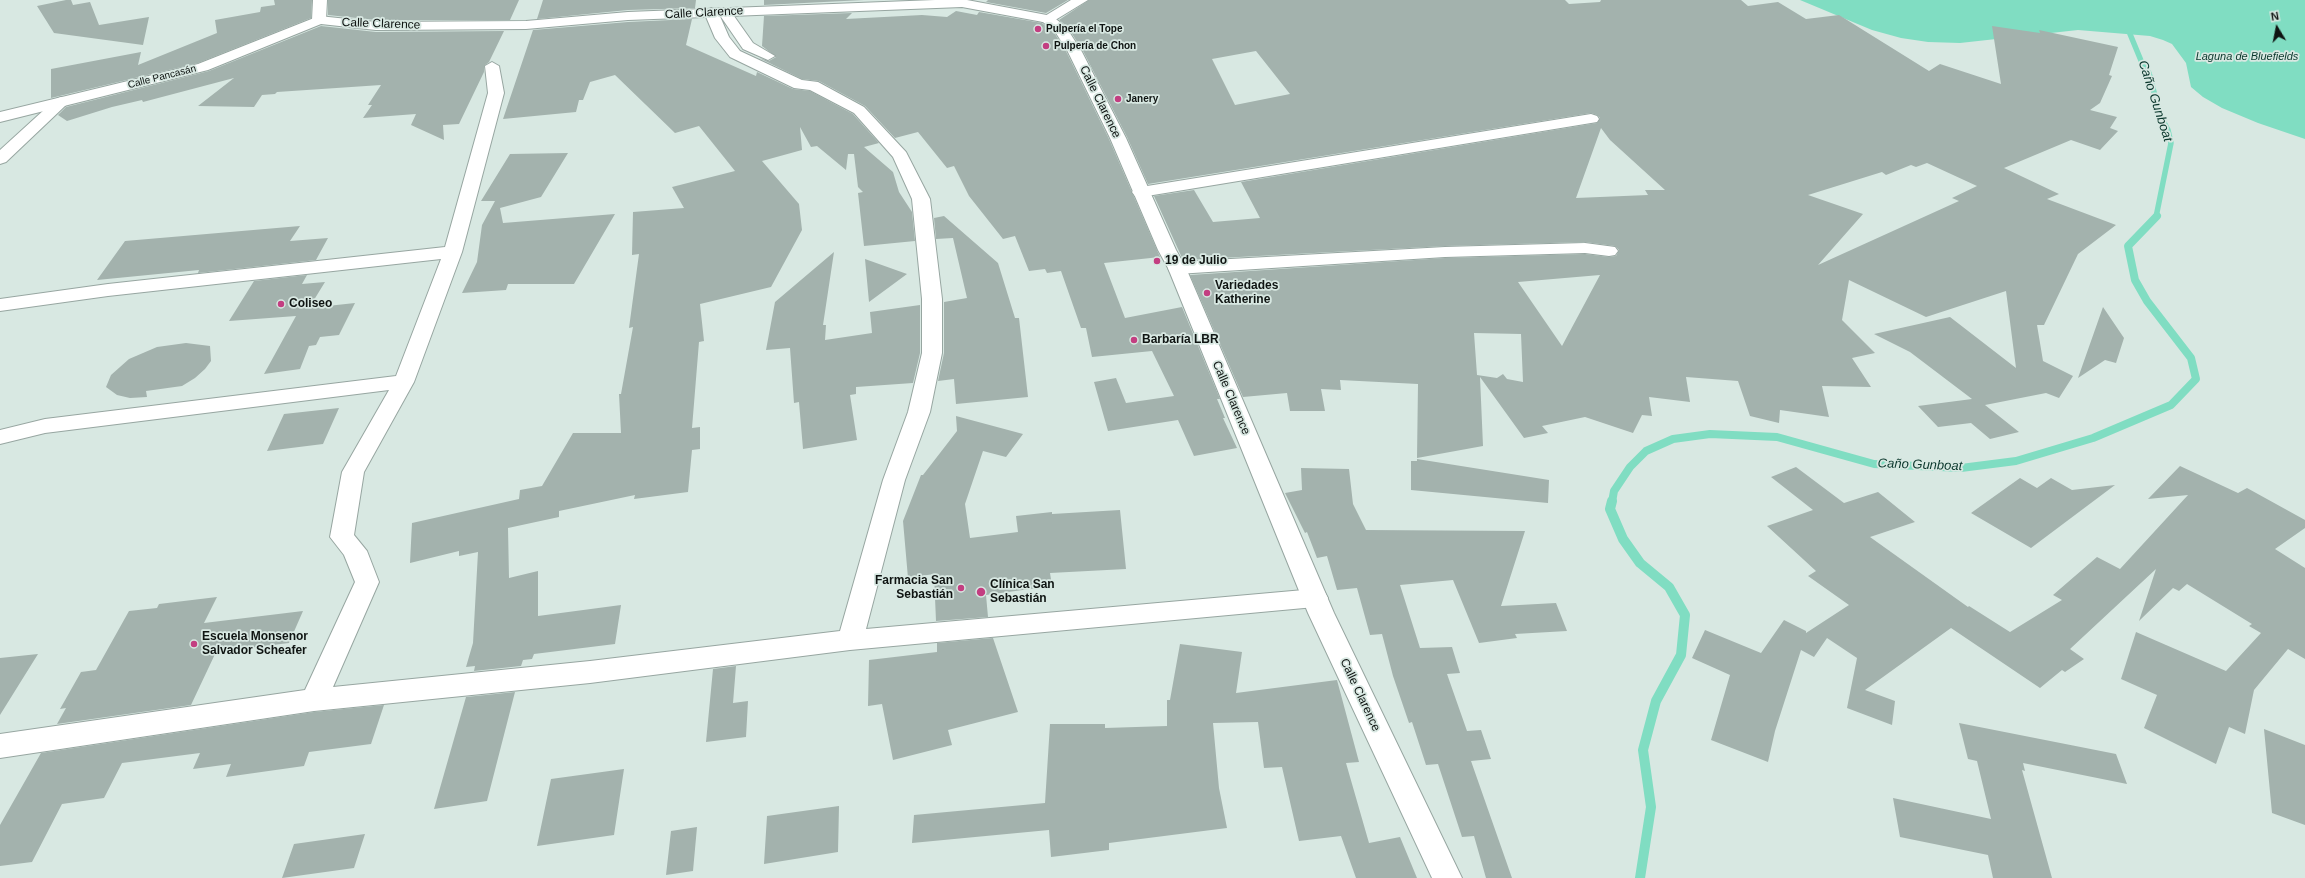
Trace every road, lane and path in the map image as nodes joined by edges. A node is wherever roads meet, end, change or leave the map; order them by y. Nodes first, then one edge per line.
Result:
1 (320, 0) edge
2 (1082, 0) edge
3 (718, 12) junction
4 (1047, 19) junction
5 (319, 20) junction
6 (492, 66) dead end
7 (61, 102) junction
8 (0, 116) edge
9 (1591, 119) dead end
10 (0, 159) edge
11 (1141, 192) junction
12 (1609, 251) dead end
13 (453, 252) junction
14 (1177, 268) junction
15 (0, 305) edge
16 (404, 382) junction
17 (0, 437) edge
18 (1315, 598) junction
19 (850, 640) junction
20 (314, 700) junction
21 (0, 746) edge
22 (1447, 878) edge

1 - 5 street
2 - 4 street
3 - 4 street, Calle Clarence
3 - 5 street, Calle Clarence
3 - 19 street
4 - 11 street, Calle Clarence
5 - 7 street, Calle Pancasán
6 - 13 street
7 - 8 street, Calle Pancasán
7 - 10 street
9 - 11 street
11 - 14 street, Calle Clarence
12 - 14 street
13 - 15 street
13 - 16 street
14 - 18 street, Calle Clarence
16 - 17 street
16 - 20 street
18 - 19 street
18 - 22 street, Calle Clarence
19 - 20 street
20 - 21 street

